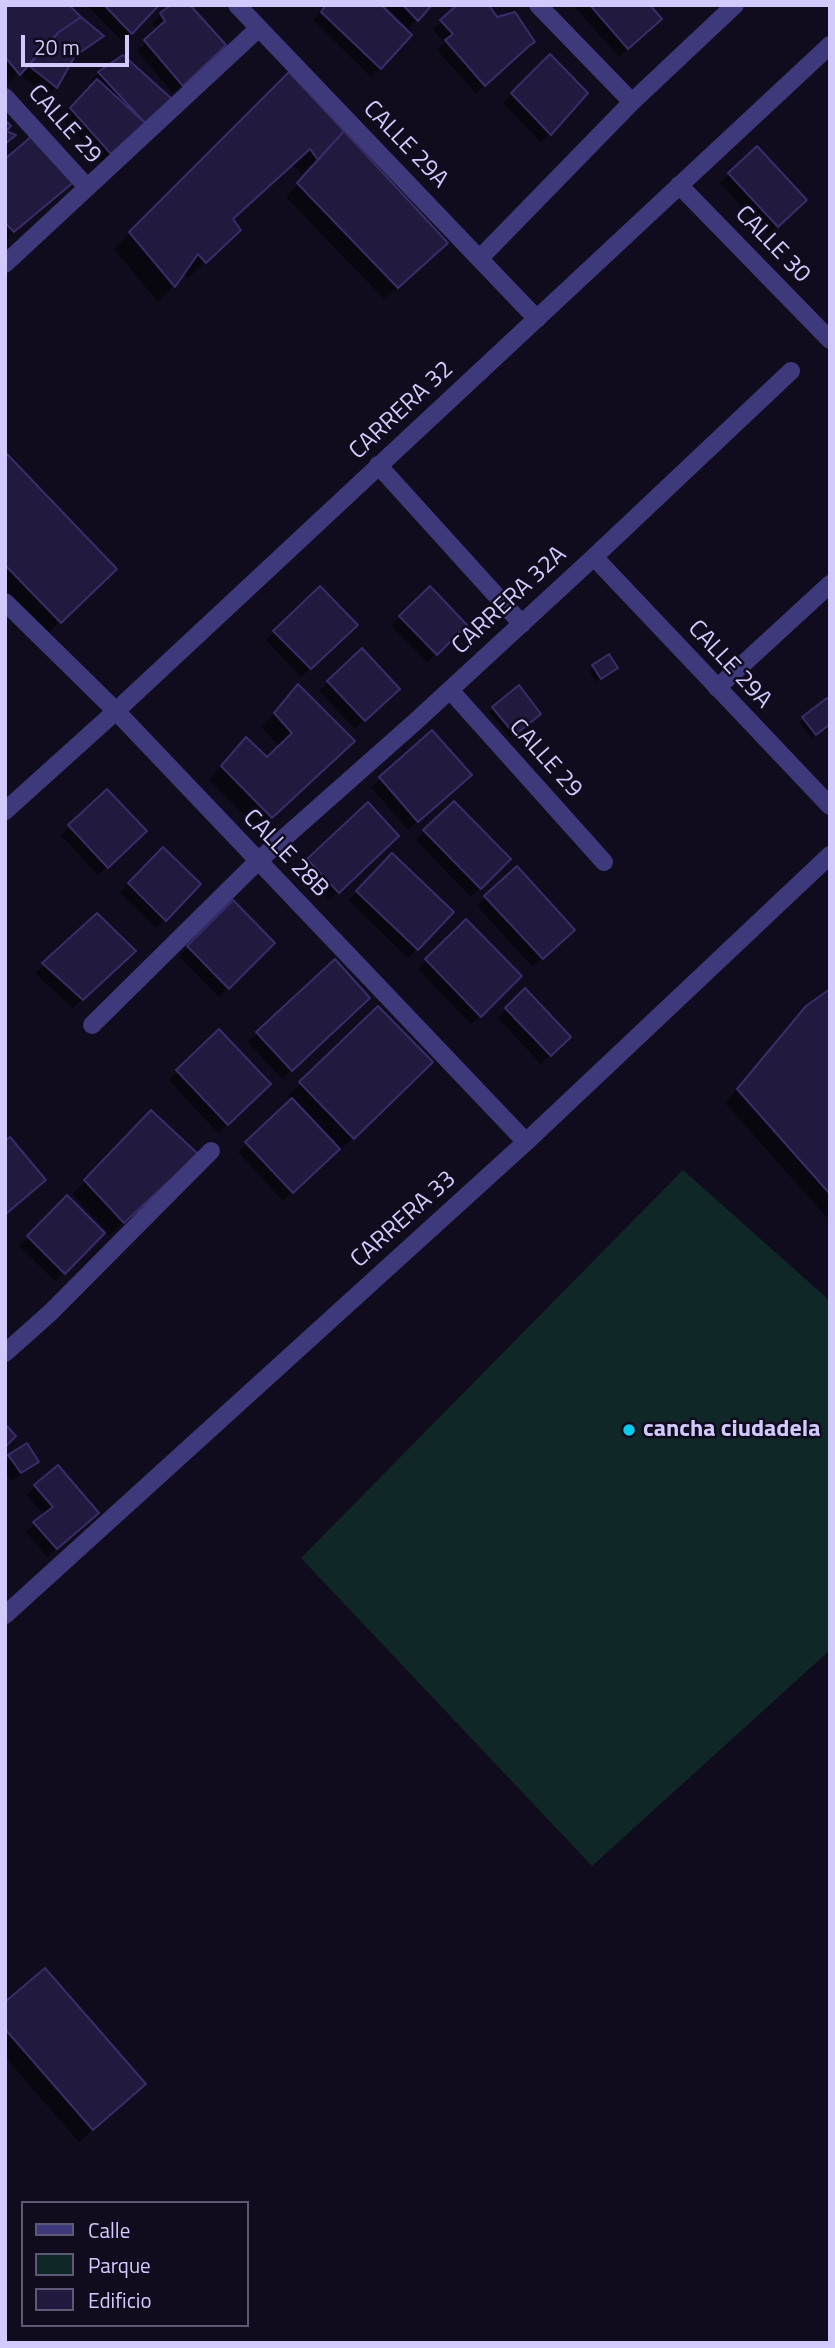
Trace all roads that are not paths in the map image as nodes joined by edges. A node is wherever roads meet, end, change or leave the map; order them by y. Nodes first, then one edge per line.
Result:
1 (237, 5) edge
2 (538, 5) edge
3 (735, 5) edge
4 (259, 29) junction
5 (830, 45) edge
6 (5, 97) edge
7 (632, 102) junction
8 (679, 185) junction
9 (88, 187) junction
10 (480, 258) junction
11 (5, 264) edge
12 (537, 319) junction
13 (830, 340) edge
14 (791, 371) dead end
15 (379, 466) junction
16 (594, 557) junction
17 (830, 584) edge
18 (5, 602) edge
19 (522, 624) junction
20 (717, 688) junction
21 (450, 690) junction
22 (116, 711) junction
23 (830, 806) edge
24 (5, 811) edge
25 (830, 855) edge
26 (258, 861) junction
27 (604, 862) dead end
28 (92, 1025) dead end
29 (526, 1142) junction
30 (211, 1151) dead end
31 (5, 1353) edge
32 (5, 1615) edge

1 - 4 street, CALLE 29A
2 - 7 street
3 - 7 street
4 - 9 street
4 - 10 street, CALLE 29A
5 - 8 street, CARRERA 32
6 - 9 street, CALLE 29
7 - 10 street
8 - 12 street, CARRERA 32
8 - 13 street, CALLE 30
9 - 11 street
10 - 12 street, CALLE 29A
12 - 15 street, CARRERA 32
14 - 16 street, CARRERA 32A
15 - 19 street
15 - 22 street, CARRERA 32
16 - 19 street, CARRERA 32A
16 - 20 street, CALLE 29A
17 - 20 street
18 - 22 street, CALLE 28B
19 - 21 street, CARRERA 32A
20 - 23 street, CALLE 29A
21 - 26 street, CARRERA 32A
21 - 27 street, CALLE 29
22 - 24 street, CARRERA 32
22 - 26 street, CALLE 28B
25 - 29 street, CARRERA 33
26 - 28 street, CARRERA 32A
26 - 29 street, CALLE 28B
29 - 32 street, CARRERA 33
30 - 31 street

